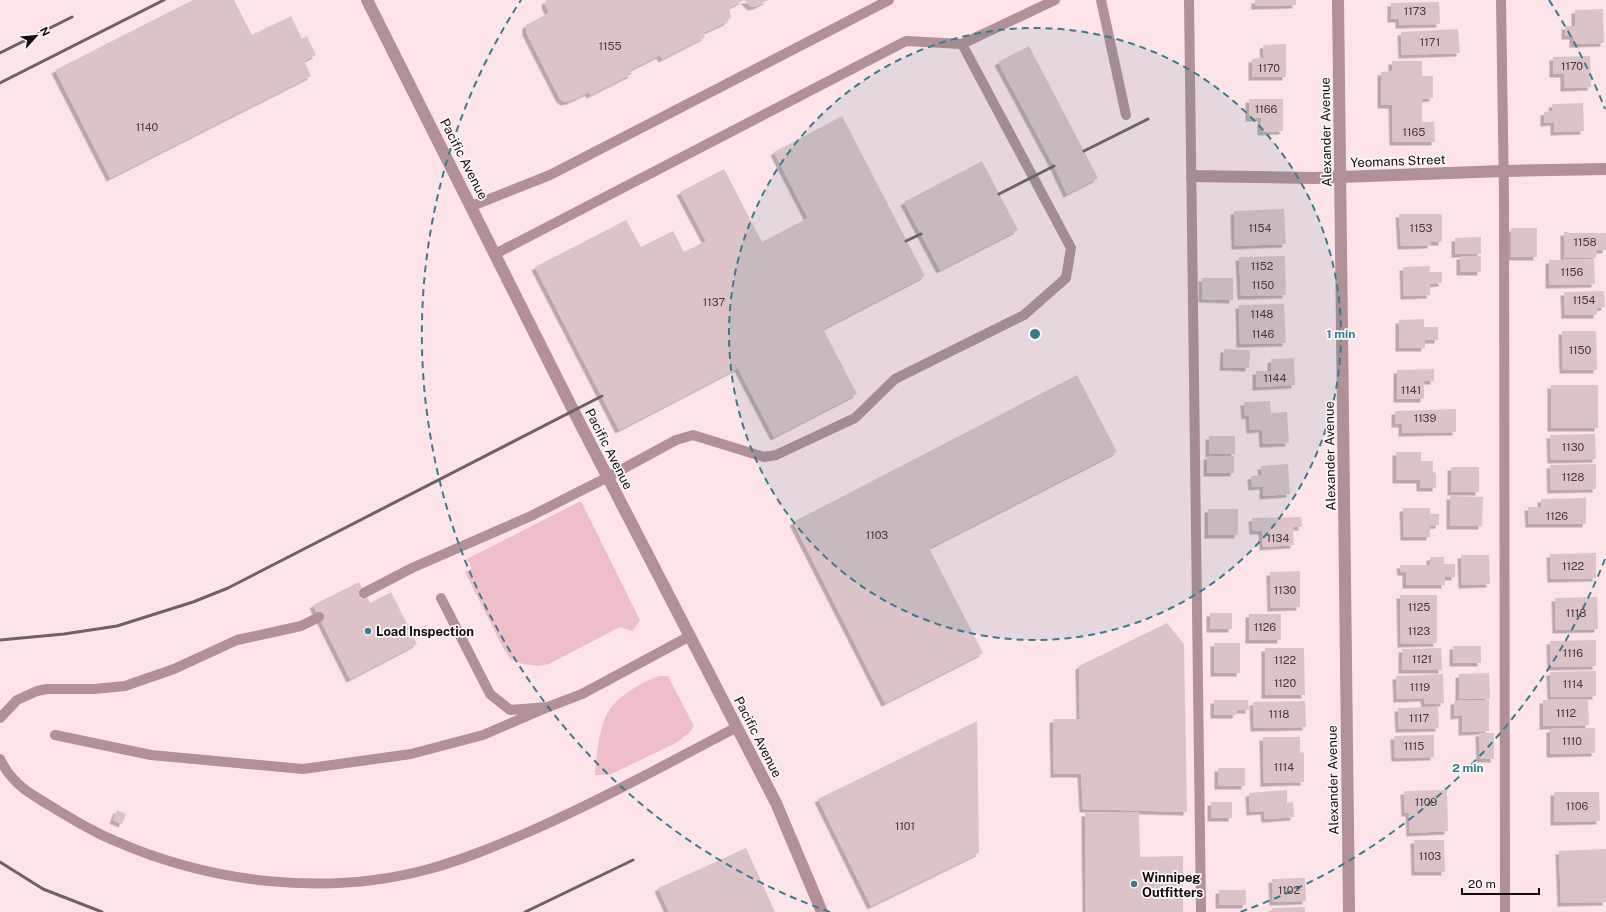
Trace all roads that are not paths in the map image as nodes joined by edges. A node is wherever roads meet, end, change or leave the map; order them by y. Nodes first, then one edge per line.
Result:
1 (367, 0) edge
2 (889, 0) edge
3 (1055, 0) edge
4 (1101, 0) edge
5 (1189, 0) edge
6 (1338, 0) edge
7 (1501, 0) edge
8 (962, 44) junction
9 (1126, 115) dead end
10 (1606, 169) edge
11 (1504, 171) junction
12 (1192, 176) junction
13 (1340, 177) junction
14 (472, 206) junction
15 (495, 254) junction
16 (608, 477) junction
17 (364, 593) dead end
18 (441, 598) dead end
19 (319, 617) dead end
20 (690, 636) junction
21 (548, 708) junction
22 (0, 718) edge
23 (737, 727) junction
24 (55, 735) dead end
25 (0, 759) edge
26 (822, 912) edge
27 (1202, 912) edge
28 (1349, 912) edge
29 (1505, 912) edge

1 - 14 street, Pacific Avenue
2 - 14 lane
3 - 8 lane
4 - 9 lane
5 - 12 lane
6 - 13 street, Alexander Avenue
7 - 11 lane
8 - 15 lane
8 - 16 lane
10 - 11 street, Yeomans Street
11 - 13 street, Yeomans Street
11 - 29 lane
12 - 13 street, Yeomans Street
12 - 27 lane
13 - 28 street, Alexander Avenue
14 - 15 street, Pacific Avenue
15 - 16 street, Pacific Avenue
16 - 17 lane
16 - 20 street, Pacific Avenue
18 - 21 lane
19 - 22 lane
20 - 21 lane
20 - 23 street, Pacific Avenue
21 - 24 lane
23 - 25 lane
23 - 26 street, Pacific Avenue

